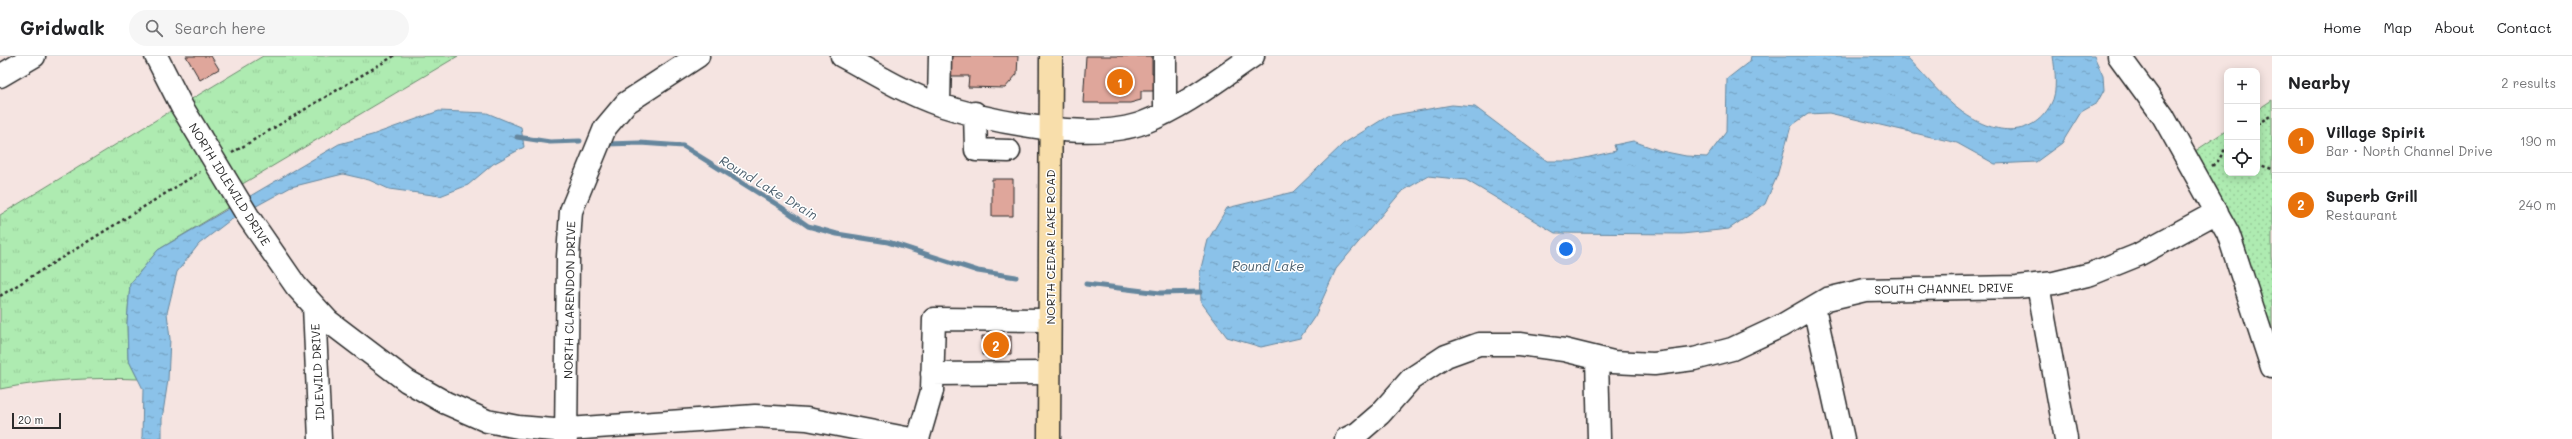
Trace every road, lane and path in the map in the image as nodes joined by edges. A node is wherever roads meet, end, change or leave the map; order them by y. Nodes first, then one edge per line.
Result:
1 (34, 56) edge
2 (156, 56) edge
3 (394, 56) edge
4 (698, 56) edge
5 (842, 56) edge
6 (940, 56) edge
7 (1052, 56) edge
8 (1165, 56) edge
9 (1253, 56) edge
10 (2119, 56) edge
11 (0, 76) edge
12 (939, 104) junction
13 (975, 113) junction
14 (1165, 113) junction
15 (2272, 115) edge
16 (2260, 122) edge
17 (1050, 128) junction
18 (1009, 151) dead end
19 (2224, 151) edge
20 (216, 163) junction
21 (2260, 165) edge
22 (2210, 168) dead end
23 (2272, 169) edge
24 (2217, 212) junction
25 (2038, 285) junction
26 (0, 296) edge
27 (314, 306) junction
28 (1814, 307) junction
29 (1050, 320) junction
30 (1597, 358) junction
31 (2272, 367) edge
32 (1049, 373) junction
33 (932, 374) junction
34 (566, 434) edge
35 (320, 439) edge
36 (911, 439) edge
37 (918, 439) edge
38 (1049, 439) edge
39 (1346, 439) edge
40 (1599, 439) edge
41 (1843, 439) edge
42 (2066, 439) edge

1 - 11 street
2 - 20 street, NORTH IDLEWILD DRIVE
3 - 20 path
4 - 34 street, NORTH CLARENDON DRIVE
5 - 12 street
6 - 12 street
7 - 17 main road, NORTH CEDAR LAKE ROAD
8 - 14 street
9 - 14 street
10 - 24 street
12 - 13 street
13 - 17 street
13 - 18 street
14 - 17 street
15 - 16 path
17 - 29 main road, NORTH CEDAR LAKE ROAD
19 - 22 path
20 - 26 path
20 - 27 street, NORTH IDLEWILD DRIVE
21 - 23 path
24 - 25 street, SOUTH CHANNEL DRIVE
24 - 31 street
25 - 28 street, SOUTH CHANNEL DRIVE
25 - 42 street
27 - 34 street
27 - 35 street, IDLEWILD DRIVE
28 - 30 street, SOUTH CHANNEL DRIVE
28 - 41 street
29 - 32 main road, NORTH CEDAR LAKE ROAD
29 - 33 street
30 - 39 street, SOUTH CHANNEL DRIVE
30 - 40 street
32 - 33 street
32 - 38 main road, NORTH CEDAR LAKE ROAD
33 - 37 street
34 - 36 street

